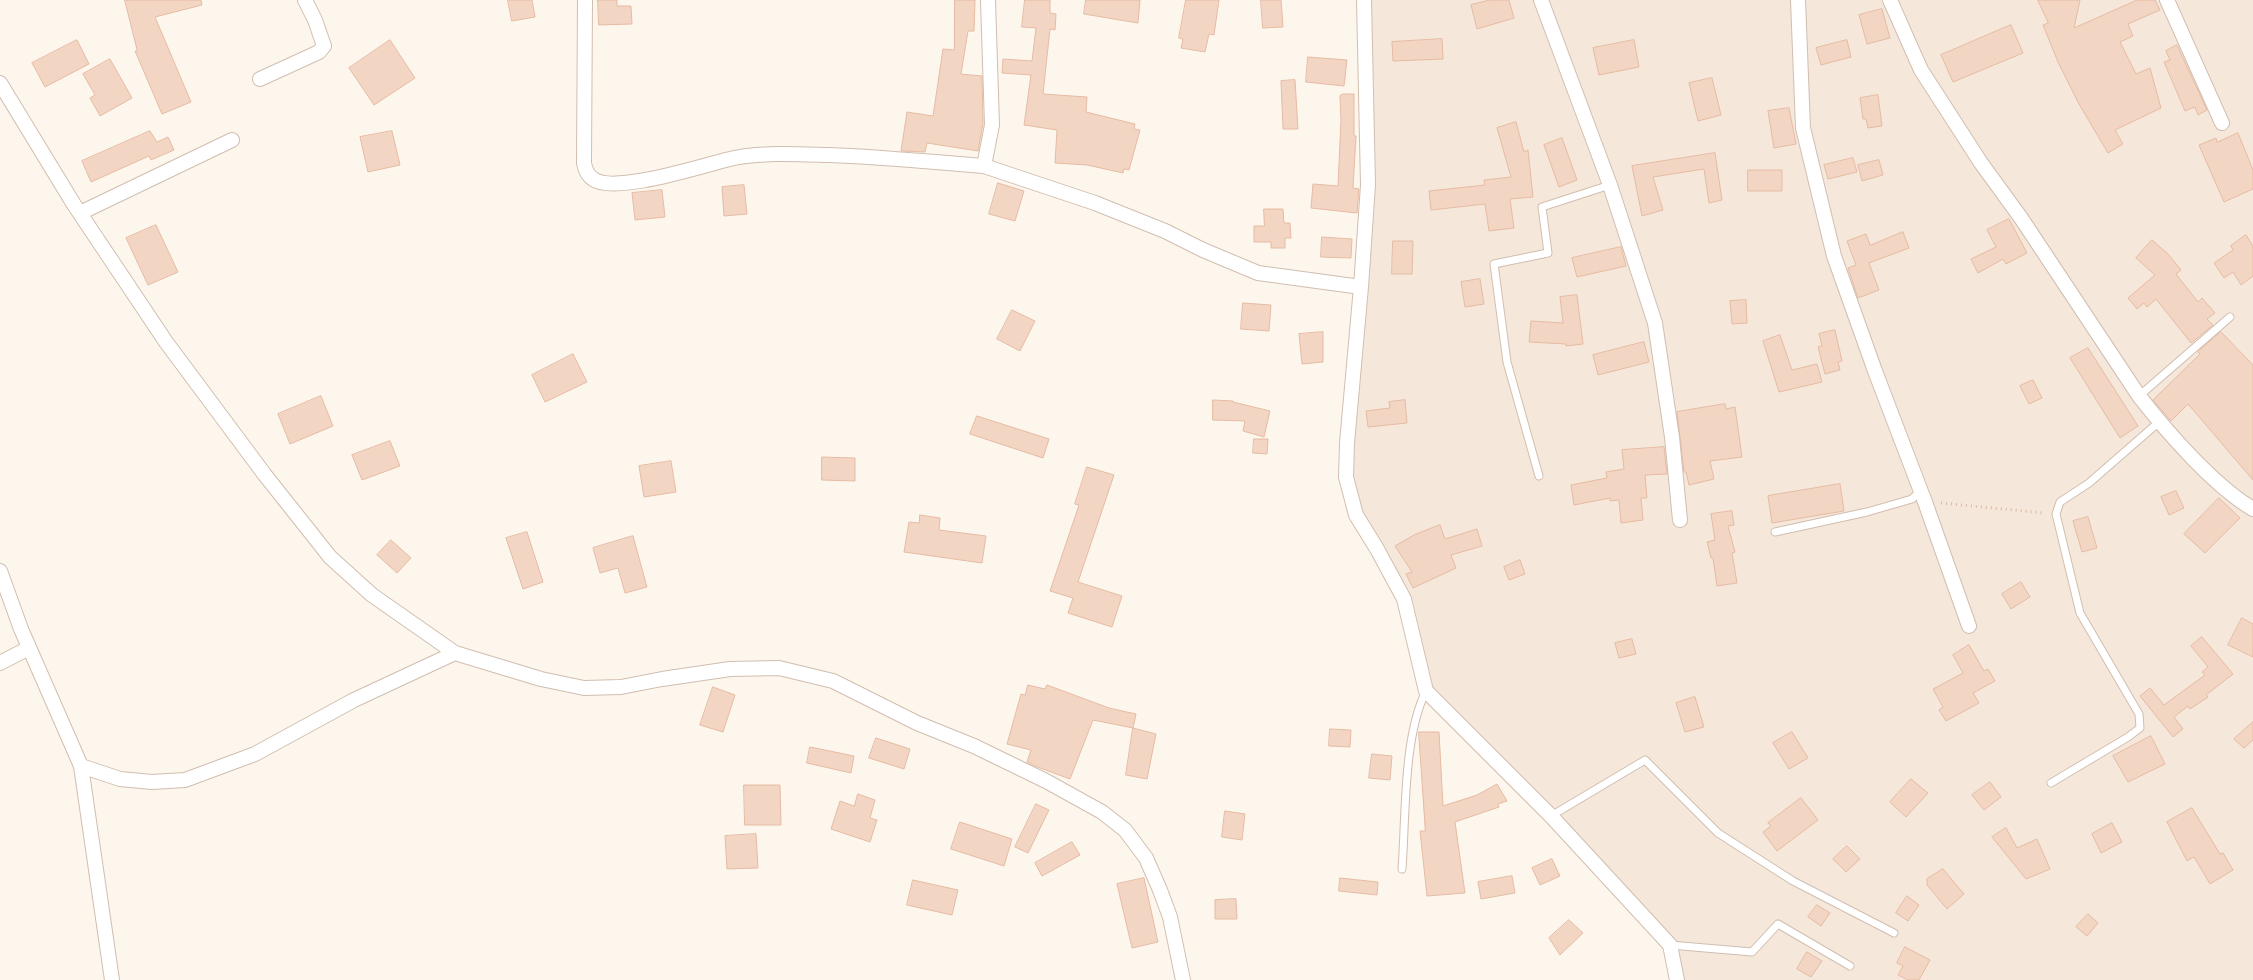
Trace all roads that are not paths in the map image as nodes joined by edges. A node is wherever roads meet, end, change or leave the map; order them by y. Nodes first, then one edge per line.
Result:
1 (306, 0) edge
2 (585, 0) edge
3 (988, 0) edge
4 (1364, 0) edge
5 (1541, 0) edge
6 (1798, 0) edge
7 (1890, 0) edge
8 (2167, 0) edge
9 (260, 78) dead end
10 (0, 83) edge
11 (2222, 123) dead end
12 (232, 140) dead end
13 (984, 166) junction
14 (1610, 185) junction
15 (80, 213) junction
16 (1361, 287) junction
17 (2230, 317) dead end
18 (2139, 396) junction
19 (2159, 422) junction
20 (1539, 476) dead end
21 (1923, 496) junction
22 (2253, 509) edge
23 (1680, 520) dead end
24 (1775, 532) dead end
25 (0, 571) edge
26 (1969, 626) dead end
27 (30, 648) junction
28 (455, 653) junction
29 (0, 663) edge
30 (1426, 691) junction
31 (80, 766) junction
32 (2051, 782) dead end
33 (1551, 816) junction
34 (1402, 869) dead end
35 (1894, 934) dead end
36 (1670, 946) junction
37 (1850, 966) dead end
38 (112, 980) edge
39 (1183, 980) edge
40 (1677, 980) edge

1 - 9 street
2 - 13 street
3 - 13 street
4 - 16 street
5 - 14 street
6 - 21 street
7 - 18 street
8 - 11 street
10 - 15 street
12 - 15 street
13 - 16 street
14 - 20 lane
14 - 23 street
15 - 28 street
16 - 30 street
17 - 18 lane
18 - 19 street
19 - 22 street
19 - 32 lane
21 - 24 lane
21 - 26 street
25 - 27 street
27 - 29 street
27 - 31 street
28 - 31 street
28 - 39 street
30 - 33 street
30 - 34 lane
31 - 38 street
33 - 35 lane
33 - 36 street
36 - 37 lane
36 - 40 street

